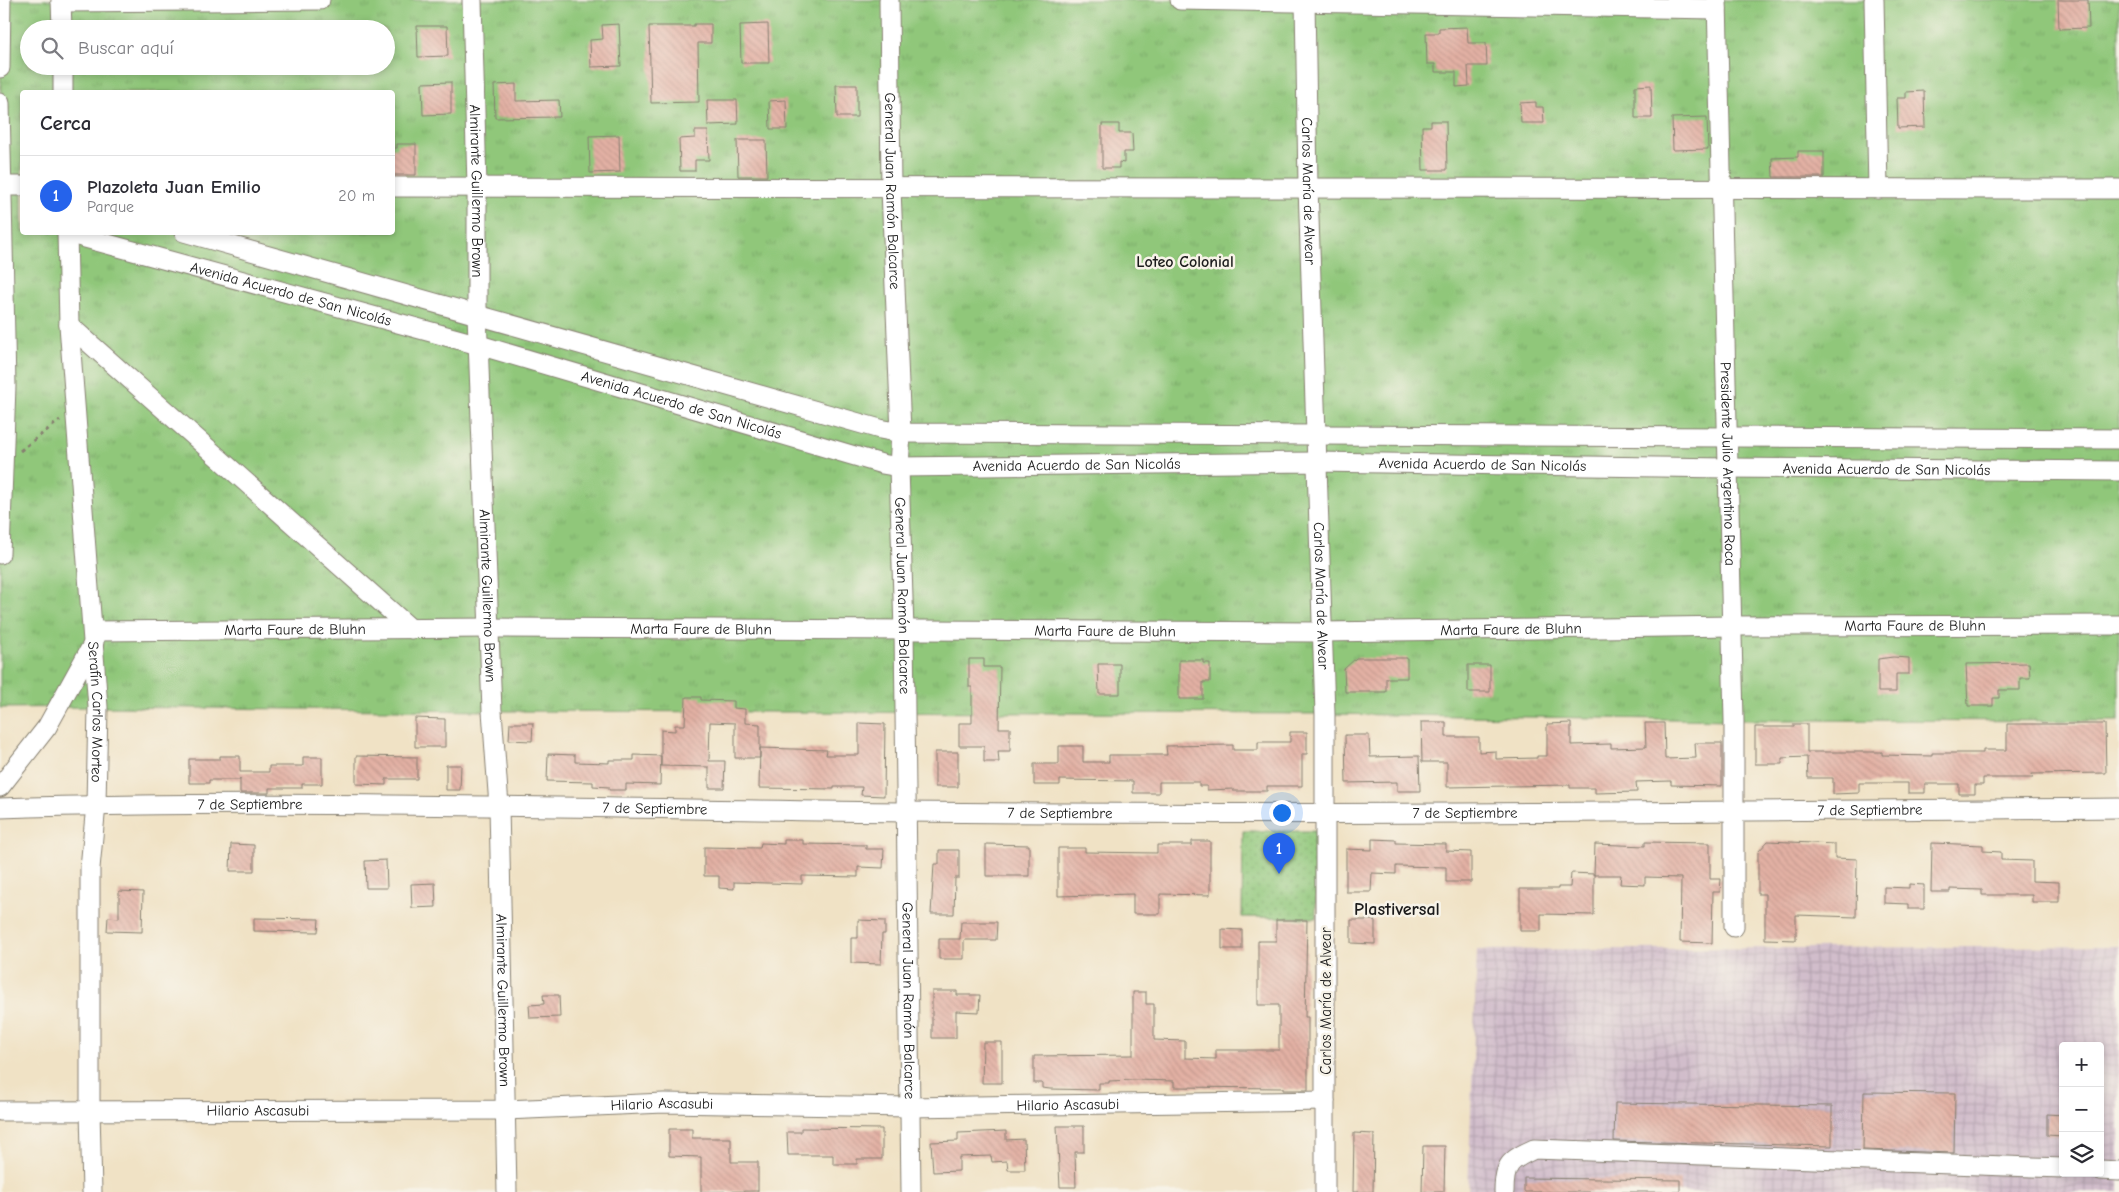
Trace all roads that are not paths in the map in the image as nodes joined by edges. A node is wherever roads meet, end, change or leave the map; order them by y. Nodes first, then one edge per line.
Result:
1 (1, 0) edge
2 (320, 0) edge
3 (472, 0) edge
4 (889, 0) edge
5 (1180, 0) edge
6 (1874, 0) edge
7 (61, 1) edge
8 (1305, 1) edge
9 (1717, 4) edge
10 (62, 20) edge
11 (0, 68) edge
12 (63, 75) edge
13 (63, 90) edge
14 (0, 103) edge
15 (2, 186) junction
16 (20, 186) edge
17 (1308, 186) junction
18 (395, 187) edge
19 (477, 187) junction
20 (891, 189) junction
21 (1722, 189) junction
22 (1878, 189) junction
23 (2119, 189) edge
24 (67, 235) edge
25 (74, 235) edge
26 (195, 235) edge
27 (477, 314) junction
28 (69, 325) junction
29 (479, 345) junction
30 (901, 433) junction
31 (1316, 434) junction
32 (1728, 437) junction
33 (2119, 438) edge
34 (1316, 462) junction
35 (899, 467) junction
36 (1728, 468) junction
37 (2119, 471) edge
38 (0, 554) edge
39 (2119, 625) edge
40 (1732, 626) junction
41 (490, 628) junction
42 (411, 629) junction
43 (904, 631) junction
44 (1323, 632) junction
45 (93, 636) junction
46 (0, 787) edge
47 (96, 805) junction
48 (499, 806) junction
49 (0, 808) edge
50 (2119, 808) edge
51 (1734, 811) junction
52 (906, 812) junction
53 (1326, 814) junction
54 (1734, 927) dead end
55 (1325, 1101) junction
56 (909, 1107) junction
57 (90, 1110) junction
58 (506, 1110) junction
59 (0, 1111) edge
60 (2059, 1168) edge
61 (2104, 1170) edge
62 (2119, 1170) edge
63 (92, 1192) edge
64 (507, 1192) edge
65 (911, 1192) edge
66 (1325, 1192) edge
67 (1504, 1192) edge

1 - 11 street
2 - 7 street
3 - 19 street, Almirante Guillermo Brown
4 - 20 street, General Juan Ramón Balcarce
5 - 8 street
6 - 22 street
7 - 10 street
8 - 9 street
8 - 17 street, Carlos María de Alvear
9 - 21 street, Presidente Julio Argentino Roca
12 - 13 street
14 - 15 street
15 - 16 street
15 - 38 street
17 - 20 street
17 - 21 street
17 - 31 street, Carlos María de Alvear
18 - 19 street
19 - 20 street
19 - 27 street, Almirante Guillermo Brown
20 - 30 street, General Juan Ramón Balcarce
21 - 22 street
21 - 32 street, Presidente Julio Argentino Roca
22 - 23 street
24 - 28 street, Serafín Carlos Morteo
25 - 29 street, Avenida Acuerdo de San Nicolás
26 - 27 street, Avenida Acuerdo de San Nicolás
27 - 29 street, Almirante Guillermo Brown
27 - 30 street, Avenida Acuerdo de San Nicolás
28 - 42 street
28 - 45 street, Serafín Carlos Morteo
29 - 35 street, Avenida Acuerdo de San Nicolás
29 - 41 street, Almirante Guillermo Brown
30 - 31 street, Avenida Acuerdo de San Nicolás
30 - 35 street, General Juan Ramón Balcarce
31 - 32 street, Avenida Acuerdo de San Nicolás
31 - 34 street, Carlos María de Alvear
32 - 33 street, Avenida Acuerdo de San Nicolás
32 - 36 street, Presidente Julio Argentino Roca
34 - 35 street, Avenida Acuerdo de San Nicolás
34 - 36 street, Avenida Acuerdo de San Nicolás
34 - 44 street, Carlos María de Alvear
35 - 43 street, General Juan Ramón Balcarce
36 - 37 street, Avenida Acuerdo de San Nicolás
36 - 40 street, Presidente Julio Argentino Roca
39 - 40 street, Marta Faure de Bluhn
40 - 44 street, Marta Faure de Bluhn
40 - 51 street, Presidente Julio Argentino Roca
41 - 42 street, Marta Faure de Bluhn
41 - 43 street, Marta Faure de Bluhn
41 - 48 street, Almirante Guillermo Brown
42 - 45 street, Marta Faure de Bluhn
43 - 44 street, Marta Faure de Bluhn
43 - 52 street, General Juan Ramón Balcarce
44 - 53 street, Carlos María de Alvear
45 - 46 street
45 - 47 street, Serafín Carlos Morteo
47 - 48 street, 7 de Septiembre
47 - 49 street, 7 de Septiembre
47 - 57 street, Serafín Carlos Morteo
48 - 52 street, 7 de Septiembre
48 - 58 street, Almirante Guillermo Brown
50 - 51 street, 7 de Septiembre
51 - 53 street, 7 de Septiembre
51 - 54 street, Presidente Julio Argentino Roca
52 - 53 street, 7 de Septiembre
52 - 56 street, General Juan Ramón Balcarce
53 - 55 street, Carlos María de Alvear
55 - 56 street, Hilario Ascasubi
55 - 66 street, Carlos María de Alvear
56 - 58 street, Hilario Ascasubi
56 - 65 street, General Juan Ramón Balcarce
57 - 58 street, Hilario Ascasubi
57 - 59 street, Hilario Ascasubi
57 - 63 street, Serafín Carlos Morteo
58 - 64 street, Almirante Guillermo Brown
60 - 67 street
61 - 62 street

